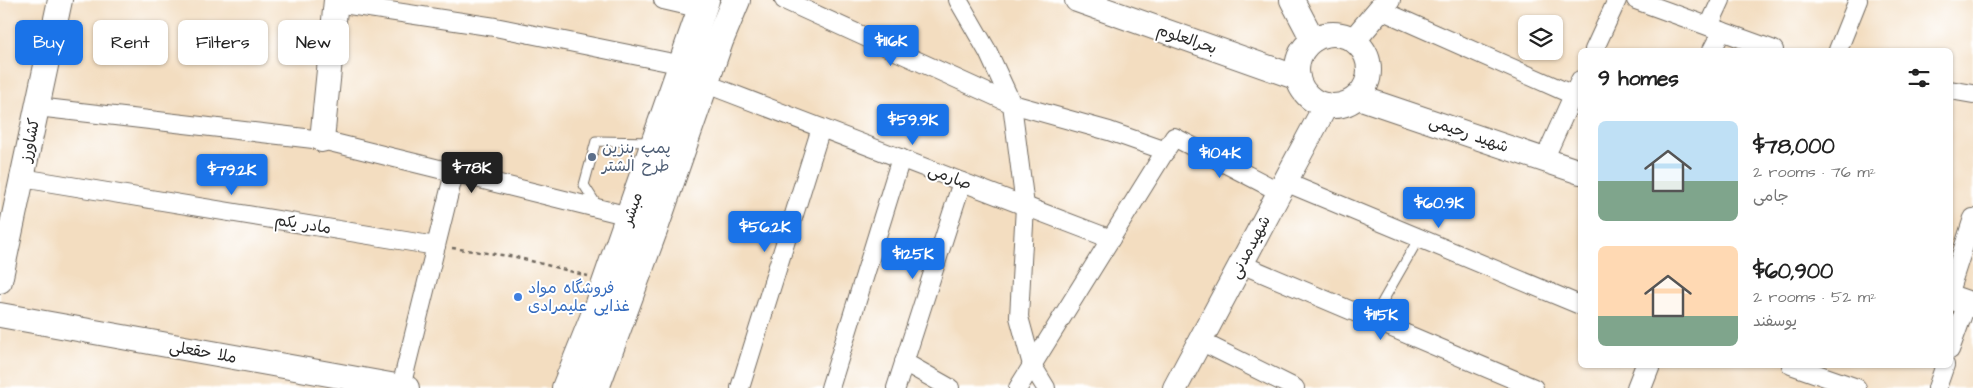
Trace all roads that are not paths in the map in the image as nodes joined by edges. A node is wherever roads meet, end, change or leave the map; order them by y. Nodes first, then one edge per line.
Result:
1 (60, 0) edge
2 (663, 0) edge
3 (736, 0) edge
4 (784, 0) edge
5 (958, 0) edge
6 (1077, 0) edge
7 (1292, 0) edge
8 (1636, 0) edge
9 (1721, 0) edge
10 (1858, 0) edge
11 (336, 2) edge
12 (1610, 2) edge
13 (703, 4) edge
14 (1385, 5) edge
15 (1715, 28) junction
16 (1313, 40) junction
17 (1354, 40) junction
18 (1595, 48) edge
19 (1712, 48) edge
20 (1769, 48) edge
21 (1839, 48) edge
22 (683, 65) junction
23 (1298, 78) junction
24 (704, 83) junction
25 (1577, 88) edge
26 (1953, 91) edge
27 (1973, 94) edge
28 (1358, 97) junction
29 (1012, 104) junction
30 (1326, 105) junction
31 (37, 106) junction
32 (821, 128) junction
33 (322, 140) junction
34 (655, 142) junction
35 (1170, 144) junction
36 (901, 158) junction
37 (1544, 160) junction
38 (1578, 171) edge
39 (454, 173) junction
40 (22, 178) junction
41 (962, 182) junction
42 (1282, 187) junction
43 (1025, 206) junction
44 (599, 208) junction
45 (629, 216) junction
46 (1973, 218) edge
47 (1419, 238) junction
48 (1111, 239) junction
49 (436, 246) junction
50 (1241, 264) junction
51 (0, 281) edge
52 (1960, 299) edge
53 (1578, 304) edge
54 (0, 315) edge
55 (1372, 320) junction
56 (1953, 335) edge
57 (1200, 342) junction
58 (904, 362) junction
59 (1032, 365) junction
60 (1647, 368) edge
61 (1798, 368) edge
62 (1944, 368) edge
63 (1824, 382) edge
64 (404, 387) edge
65 (566, 388) edge
66 (595, 388) edge
67 (740, 388) edge
68 (830, 388) edge
69 (896, 388) edge
70 (950, 388) edge
71 (1018, 388) edge
72 (1046, 388) edge
73 (1175, 388) edge
74 (1295, 388) edge
75 (1534, 388) edge
76 (1639, 388) edge
77 (1858, 388) edge
78 (1936, 388) edge

1 - 31 street, کشاورز
2 - 13 street
3 - 24 main road
4 - 29 street
5 - 29 street
6 - 23 street, بحرالعلوم
7 - 16 street
8 - 15 street
9 - 15 street
10 - 21 street
11 - 22 street
11 - 33 street
12 - 18 street
13 - 22 main road, مبشر
14 - 17 street
14 - 25 street
15 - 19 street
15 - 20 street
16 - 17 street
16 - 23 street
17 - 28 street
22 - 34 main road, مبشر
23 - 30 street
24 - 32 street, صارمی
24 - 66 main road
25 - 37 street
26 - 27 street
28 - 30 street
28 - 37 street, شهید رحیمی
29 - 35 street
29 - 43 street
30 - 42 street, شهیدمدنی
31 - 33 street
31 - 40 street, کشاورز
32 - 36 street, صارمی
32 - 67 street
33 - 39 street
34 - 44 lane
34 - 45 main road, مبشر
35 - 42 street
35 - 48 street
36 - 41 street, صارمی
36 - 68 street
37 - 38 street, شهید رحیمی
39 - 44 street
39 - 49 street
40 - 49 street, مادر یکم
40 - 51 street, کشاورز
41 - 43 street, صارمی
41 - 58 street
42 - 47 street
42 - 50 street, شهیدمدنی
43 - 48 street, صارمی
43 - 59 street
44 - 45 street
45 - 65 main road, مبشر
46 - 52 street
47 - 53 street
47 - 55 lane
48 - 59 street
49 - 64 street
50 - 55 street
50 - 57 street, شهیدمدنی
52 - 56 street
54 - 64 street, ملا حقعلی
55 - 75 street
57 - 73 street, شهیدمدنی
57 - 74 street
58 - 69 street
58 - 70 street
59 - 71 street
59 - 72 street
60 - 76 street
61 - 63 street
62 - 78 street
63 - 77 street

